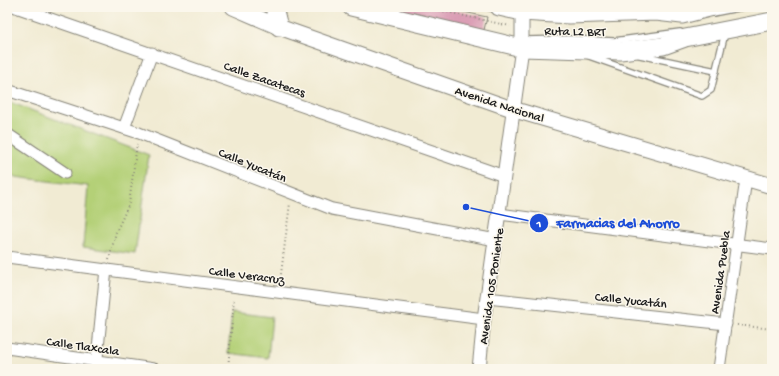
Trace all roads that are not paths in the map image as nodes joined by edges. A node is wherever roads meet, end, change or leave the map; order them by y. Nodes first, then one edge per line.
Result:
1 (16, 7) edge
2 (232, 7) edge
3 (274, 7) edge
4 (351, 7) edge
5 (379, 7) edge
6 (713, 7) edge
7 (743, 7) edge
8 (507, 9) edge
9 (658, 13) edge
10 (409, 14) dead end
11 (609, 20) dead end
12 (772, 21) edge
13 (730, 26) junction
14 (279, 27) junction
15 (520, 42) junction
16 (570, 50) junction
17 (620, 51) junction
18 (152, 53) junction
19 (716, 71) junction
20 (7, 90) edge
21 (512, 109) junction
22 (124, 128) junction
23 (7, 134) edge
24 (65, 173) dead end
25 (504, 176) junction
26 (746, 179) junction
27 (772, 186) edge
28 (499, 214) junction
29 (496, 240) junction
30 (736, 244) junction
31 (772, 249) edge
32 (7, 257) edge
33 (106, 269) junction
34 (487, 298) junction
35 (484, 319) junction
36 (726, 324) junction
37 (7, 348) edge
38 (97, 365) edge
39 (154, 369) edge
40 (479, 369) edge
41 (719, 369) edge

1 - 18 street, Calle Zacatecas
2 - 14 main road, Avenida Nacional
3 - 14 main road
4 - 15 main road
5 - 10 lane
6 - 9 main road
7 - 9 lane
8 - 9 main road
8 - 11 lane, Ruta L2 BRT
8 - 15 street, Avenida 105 Poniente
12 - 13 main road
13 - 15 lane, Ruta L2 BRT
13 - 17 main road
13 - 19 lane
14 - 21 main road, Avenida Nacional
15 - 16 main road
15 - 21 street, Avenida 105 Poniente
16 - 17 main road
16 - 19 lane
17 - 19 lane
18 - 22 street
18 - 25 street, Calle Zacatecas
20 - 22 street, Calle Yucatán
21 - 25 street, Avenida 105 Poniente
21 - 26 main road, Avenida Nacional
22 - 29 street, Calle Yucatán
23 - 24 street
25 - 28 street, Avenida 105 Poniente
26 - 27 main road, Avenida Nacional
26 - 30 street, Avenida Puebla
28 - 29 street, Avenida 105 Poniente
28 - 30 street
29 - 34 street, Avenida 105 Poniente
30 - 31 street
30 - 36 street, Avenida Puebla
32 - 33 street, Calle Veracruz
33 - 35 street, Calle Veracruz
33 - 38 street
34 - 35 street, Avenida 105 Poniente
34 - 36 street, Calle Yucatán
35 - 40 street, Avenida 105 Poniente
36 - 41 street, Avenida Puebla
37 - 38 street, Calle Tlaxcala
38 - 39 street, Calle Tlaxcala

